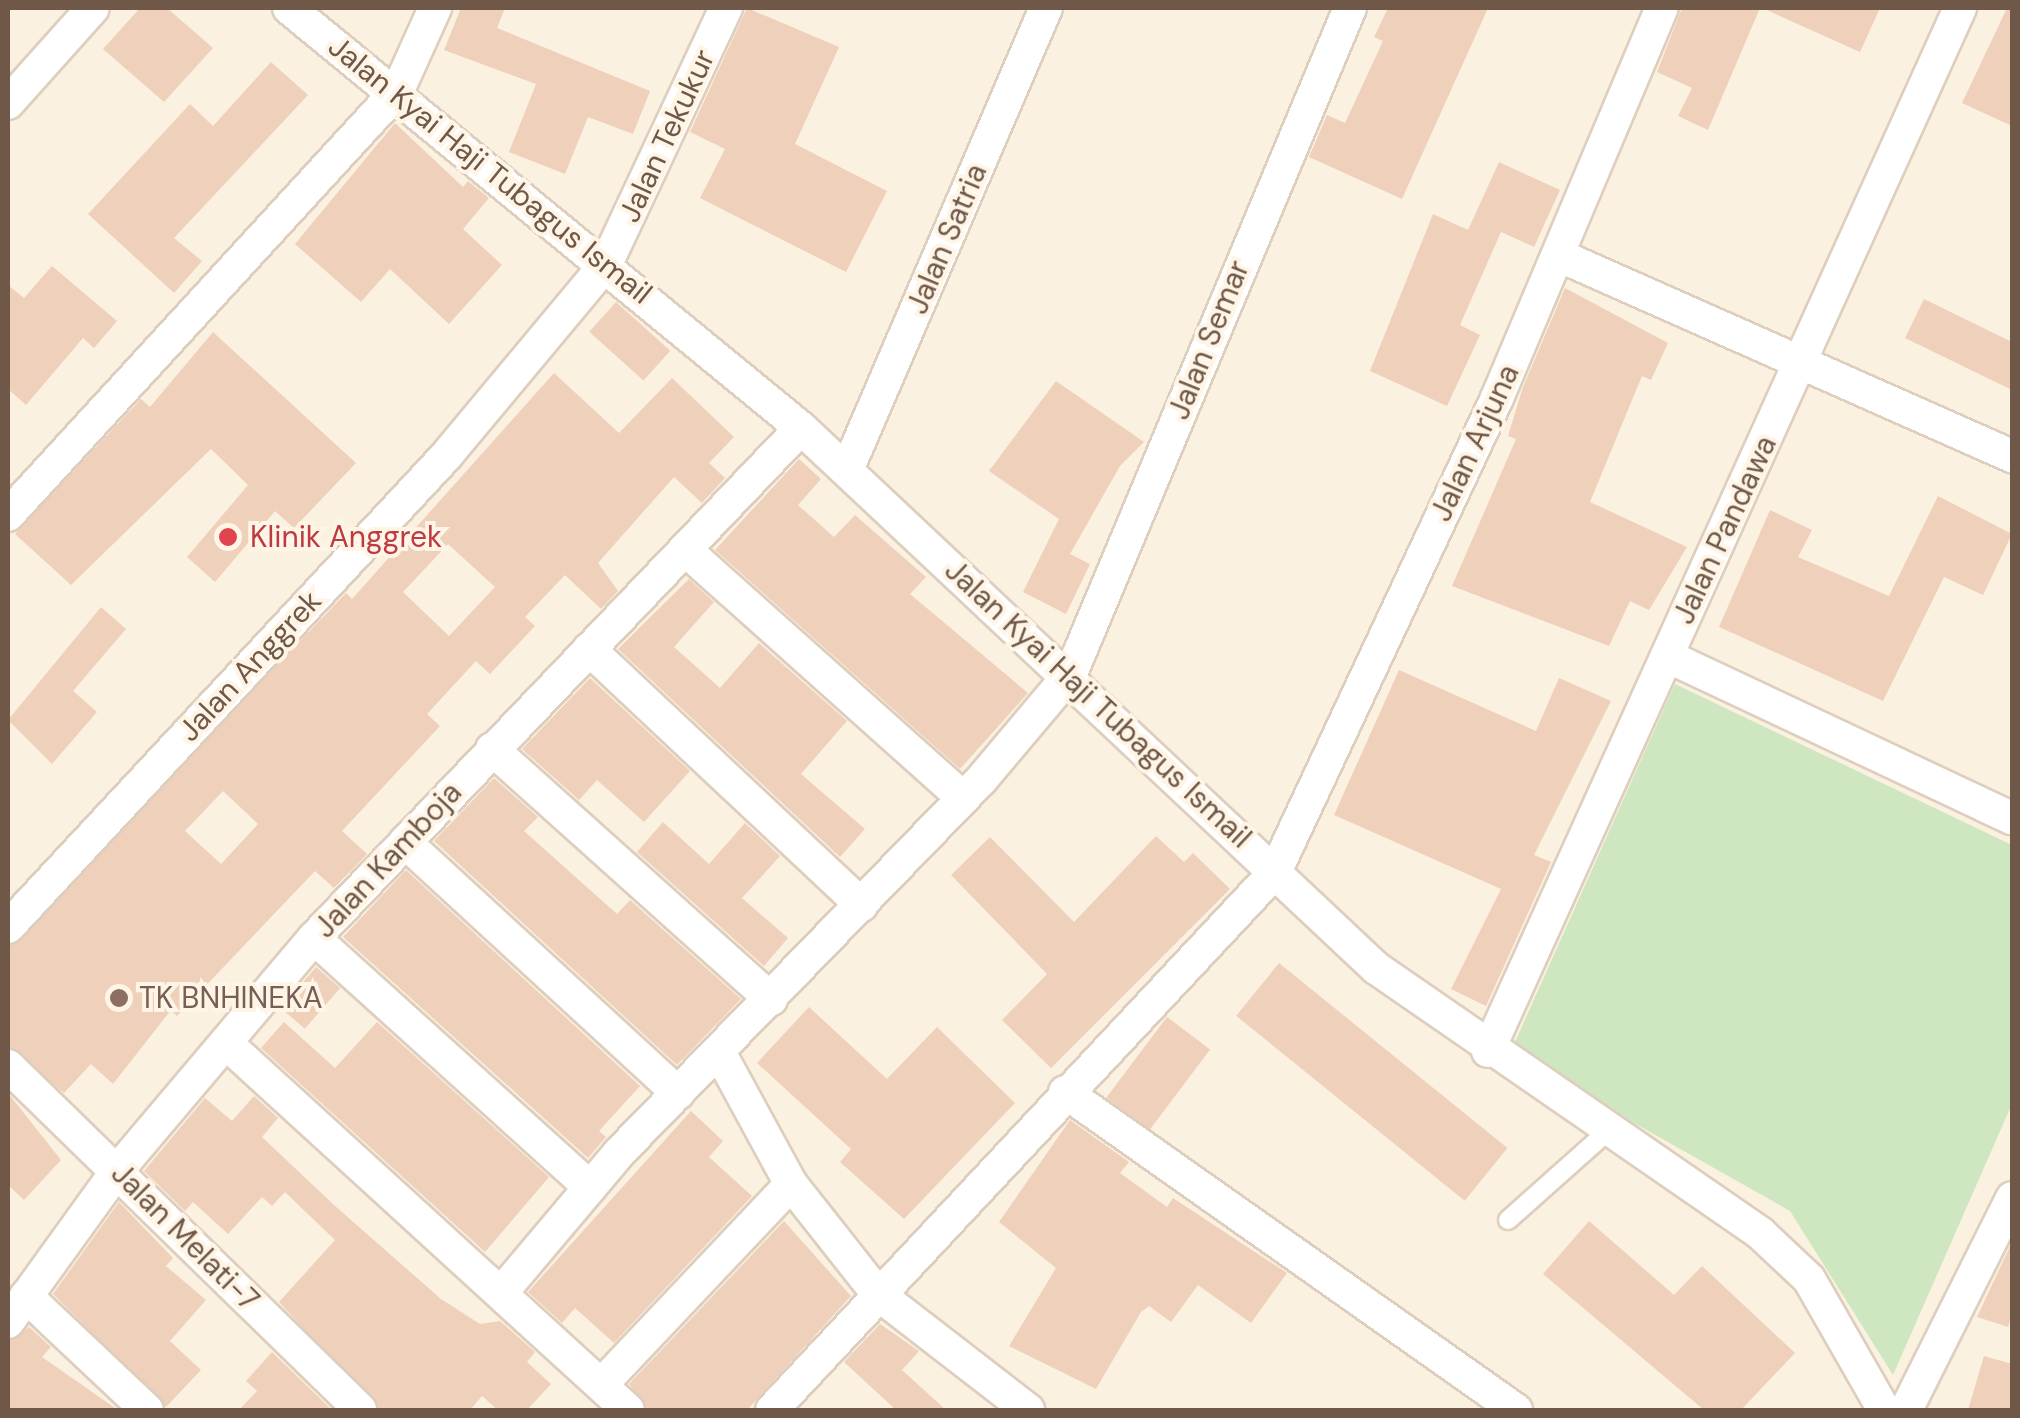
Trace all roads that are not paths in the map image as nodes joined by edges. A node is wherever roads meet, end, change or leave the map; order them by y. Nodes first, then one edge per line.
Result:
1 (94, 8) edge
2 (289, 8) edge
3 (435, 8) edge
4 (726, 8) edge
5 (1046, 8) edge
6 (1350, 8) edge
7 (1662, 8) edge
8 (1960, 8) edge
9 (398, 90) junction
10 (8, 103) edge
11 (1558, 255) junction
12 (606, 264) junction
13 (1805, 358) junction
14 (801, 428) junction
15 (2012, 456) edge
16 (847, 470) junction
17 (8, 516) edge
18 (689, 553) junction
19 (589, 650) junction
20 (1666, 656) junction
21 (1071, 673) junction
22 (492, 749) junction
23 (964, 798) junction
24 (2012, 818) edge
25 (405, 842) junction
26 (1274, 872) junction
27 (862, 905) junction
28 (8, 927) edge
29 (314, 938) junction
30 (771, 999) junction
31 (226, 1044) junction
32 (1488, 1051) junction
33 (720, 1052) junction
34 (8, 1066) edge
35 (1064, 1092) junction
36 (678, 1094) junction
37 (1608, 1130) junction
38 (118, 1171) junction
39 (791, 1184) junction
40 (590, 1188) junction
41 (2012, 1198) edge
42 (1508, 1220) dead end
43 (502, 1292) junction
44 (878, 1294) junction
45 (17, 1309) edge
46 (602, 1384) junction
47 (147, 1410) edge
48 (360, 1410) edge
49 (628, 1410) edge
50 (772, 1410) edge
51 (1028, 1410) edge
52 (1516, 1410) edge
53 (1884, 1410) edge
54 (1906, 1410) edge

1 - 10 street
2 - 9 street, Jalan Kyai Haji Tubagus Ismail
3 - 9 street
4 - 12 street, Jalan Tekukur
5 - 16 street, Jalan Satria
6 - 21 street, Jalan Semar
7 - 11 street, Jalan Arjuna
8 - 13 street, Jalan Pandawa
9 - 12 street, Jalan Kyai Haji Tubagus Ismail
9 - 17 street
11 - 13 street
11 - 26 street, Jalan Arjuna
12 - 14 street, Jalan Kyai Haji Tubagus Ismail
12 - 28 street, Jalan Anggrek
13 - 15 street
13 - 20 street, Jalan Pandawa
14 - 16 street, Jalan Kyai Haji Tubagus Ismail
14 - 18 street, Jalan Kamboja
16 - 21 street, Jalan Kyai Haji Tubagus Ismail
18 - 19 street, Jalan Kamboja
18 - 23 street
19 - 22 street, Jalan Kamboja
19 - 27 street
20 - 24 street
20 - 32 street, Jalan Pandawa
21 - 23 street, Jalan Semar
21 - 26 street, Jalan Kyai Haji Tubagus Ismail
22 - 25 street, Jalan Kamboja
22 - 30 street
23 - 27 street, Jalan Semar
25 - 29 street, Jalan Kamboja
25 - 36 street
26 - 32 street, Jalan Kyai Haji Tubagus Ismail
26 - 35 street, Jalan Arjuna
27 - 30 street, Jalan Semar
29 - 31 street, Jalan Kamboja
29 - 40 street
30 - 33 street, Jalan Semar
31 - 38 street, Jalan Kamboja
31 - 43 street
32 - 37 street, Jalan Kyai Haji Tubagus Ismail
33 - 36 street, Jalan Semar
33 - 39 street
34 - 38 street, Jalan Melati-7
35 - 44 street, Jalan Arjuna
35 - 52 street
36 - 40 street, Jalan Semar
37 - 42 lane
37 - 53 street, Jalan Kyai Haji Tubagus Ismail
38 - 45 street, Jalan Kamboja
38 - 48 street, Jalan Melati-7
39 - 44 street
39 - 46 street
40 - 43 street, Jalan Semar
41 - 54 street
43 - 46 street
44 - 50 street, Jalan Arjuna
44 - 51 street
45 - 47 street
46 - 49 street

